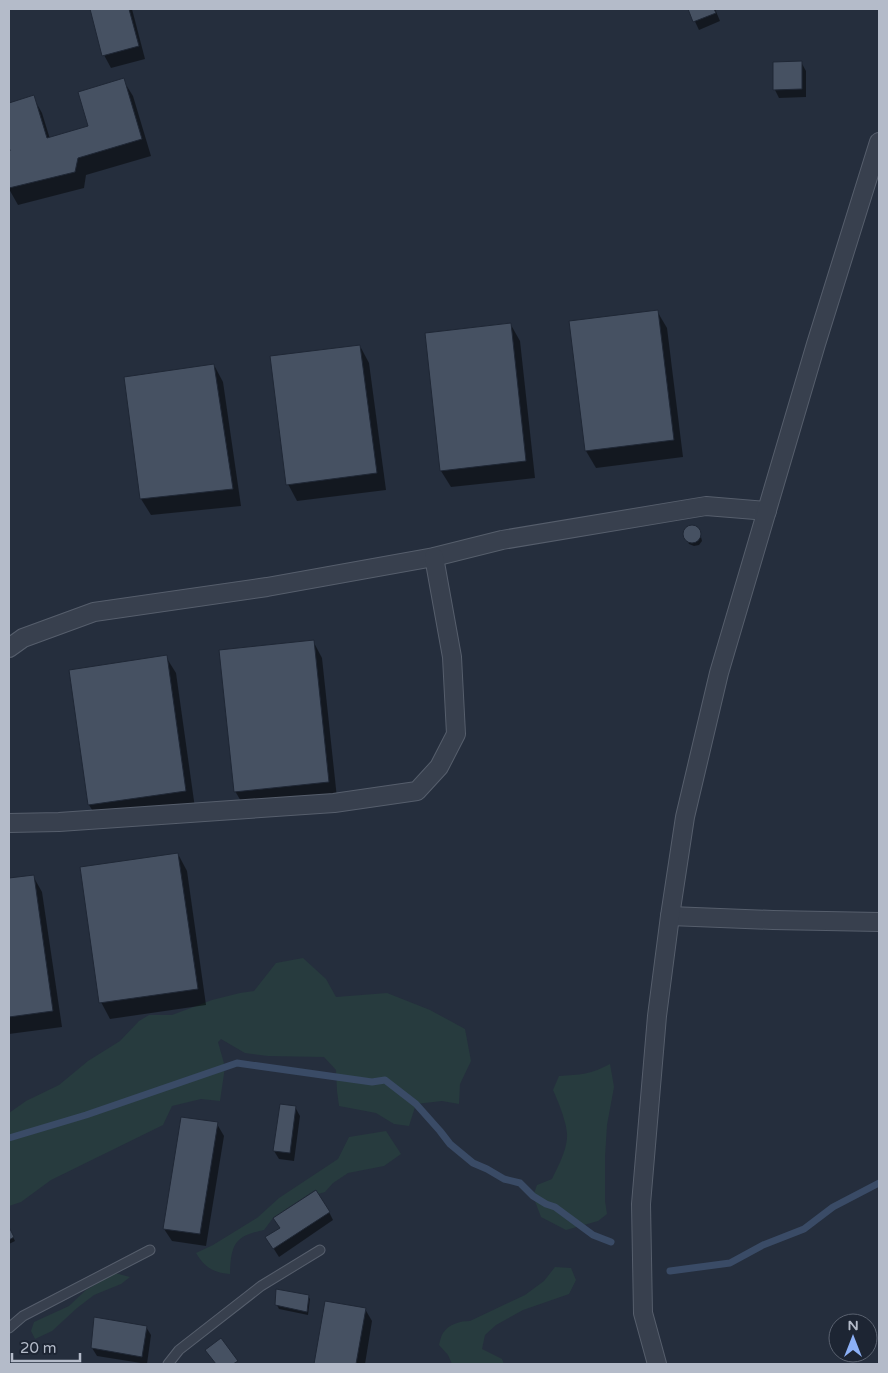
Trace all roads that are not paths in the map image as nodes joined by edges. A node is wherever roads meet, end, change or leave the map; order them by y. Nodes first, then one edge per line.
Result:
1 (879, 142) edge
2 (767, 511) junction
3 (434, 557) junction
4 (9, 648) edge
5 (9, 823) edge
6 (670, 916) junction
7 (879, 922) edge
8 (150, 1250) dead end
9 (320, 1250) dead end
10 (9, 1328) edge
11 (168, 1364) edge
12 (657, 1364) edge

1 - 2 street
2 - 3 street
2 - 6 street
3 - 4 street
3 - 5 street
6 - 7 street
6 - 12 street
8 - 10 lane
9 - 11 lane

